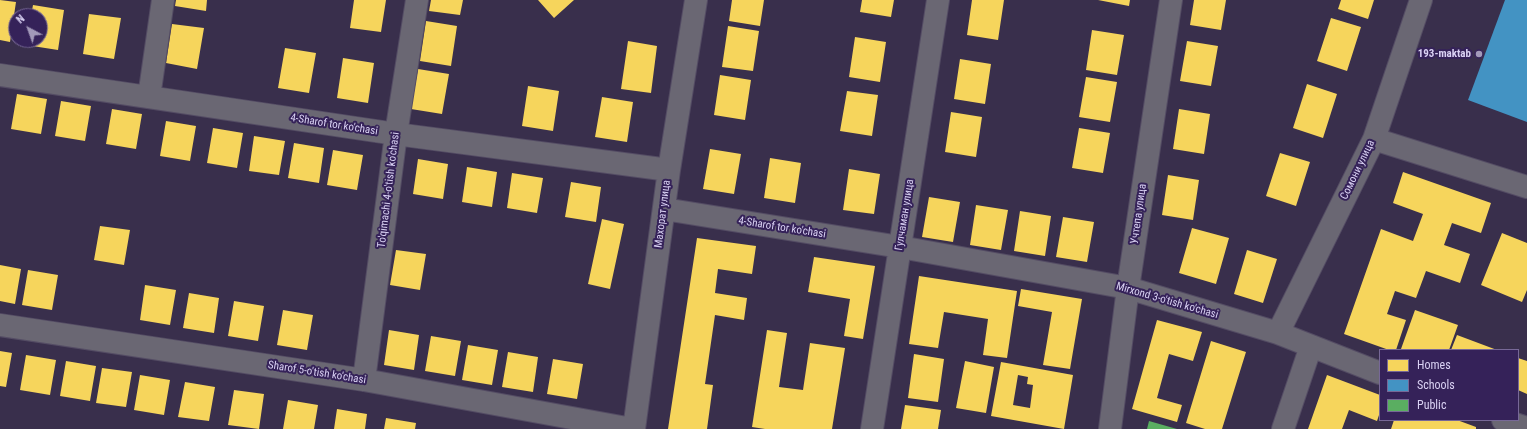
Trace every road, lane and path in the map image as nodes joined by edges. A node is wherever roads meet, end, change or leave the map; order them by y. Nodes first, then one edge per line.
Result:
1 (163, 0) edge
2 (417, 0) edge
3 (696, 0) edge
4 (938, 0) edge
5 (1171, 0) edge
6 (1421, 0) edge
7 (0, 75) edge
8 (149, 97) junction
9 (396, 134) junction
10 (1374, 139) junction
11 (669, 170) junction
12 (1527, 187) edge
13 (664, 209) junction
14 (900, 247) junction
15 (1128, 288) junction
16 (0, 325) edge
17 (1278, 333) junction
18 (1310, 346) junction
19 (1379, 373) edge
20 (364, 380) junction
21 (1506, 421) edge
22 (1527, 428) edge
23 (633, 429) edge
24 (872, 429) edge
25 (1110, 429) edge
26 (1283, 429) edge

1 - 8 street
2 - 9 street, To'qimachi 4-o'tish ko'chasi
3 - 11 street, Махорат улица
4 - 14 street, Гулчаман улица
5 - 15 street, Учтепа улица
6 - 10 street, Сомони улица
7 - 8 street, 4-Sharof tor ko'chasi
8 - 9 street, 4-Sharof tor ko'chasi
9 - 11 street, 4-Sharof tor ko'chasi
9 - 20 street, To'qimachi 4-o'tish ko'chasi
10 - 12 street
10 - 17 street, Сомони улица
11 - 13 street, Махорат улица
13 - 14 street, 4-Sharof tor ko'chasi
13 - 23 street, Махорат улица
14 - 15 street, Mirxond 3-o'tish ko'chasi
14 - 24 street, Гулчаман улица
15 - 17 street, Mirxond 3-o'tish ko'chasi
15 - 25 street, Учтепа улица
16 - 20 street, Sharof 5-o'tish ko'chasi
17 - 18 street, Mirxond 3-o'tish ko'chasi
18 - 19 street, Mirxond 3-o'tish ko'chasi
18 - 26 street
20 - 23 street, Sharof 5-o'tish ko'chasi
21 - 22 street

